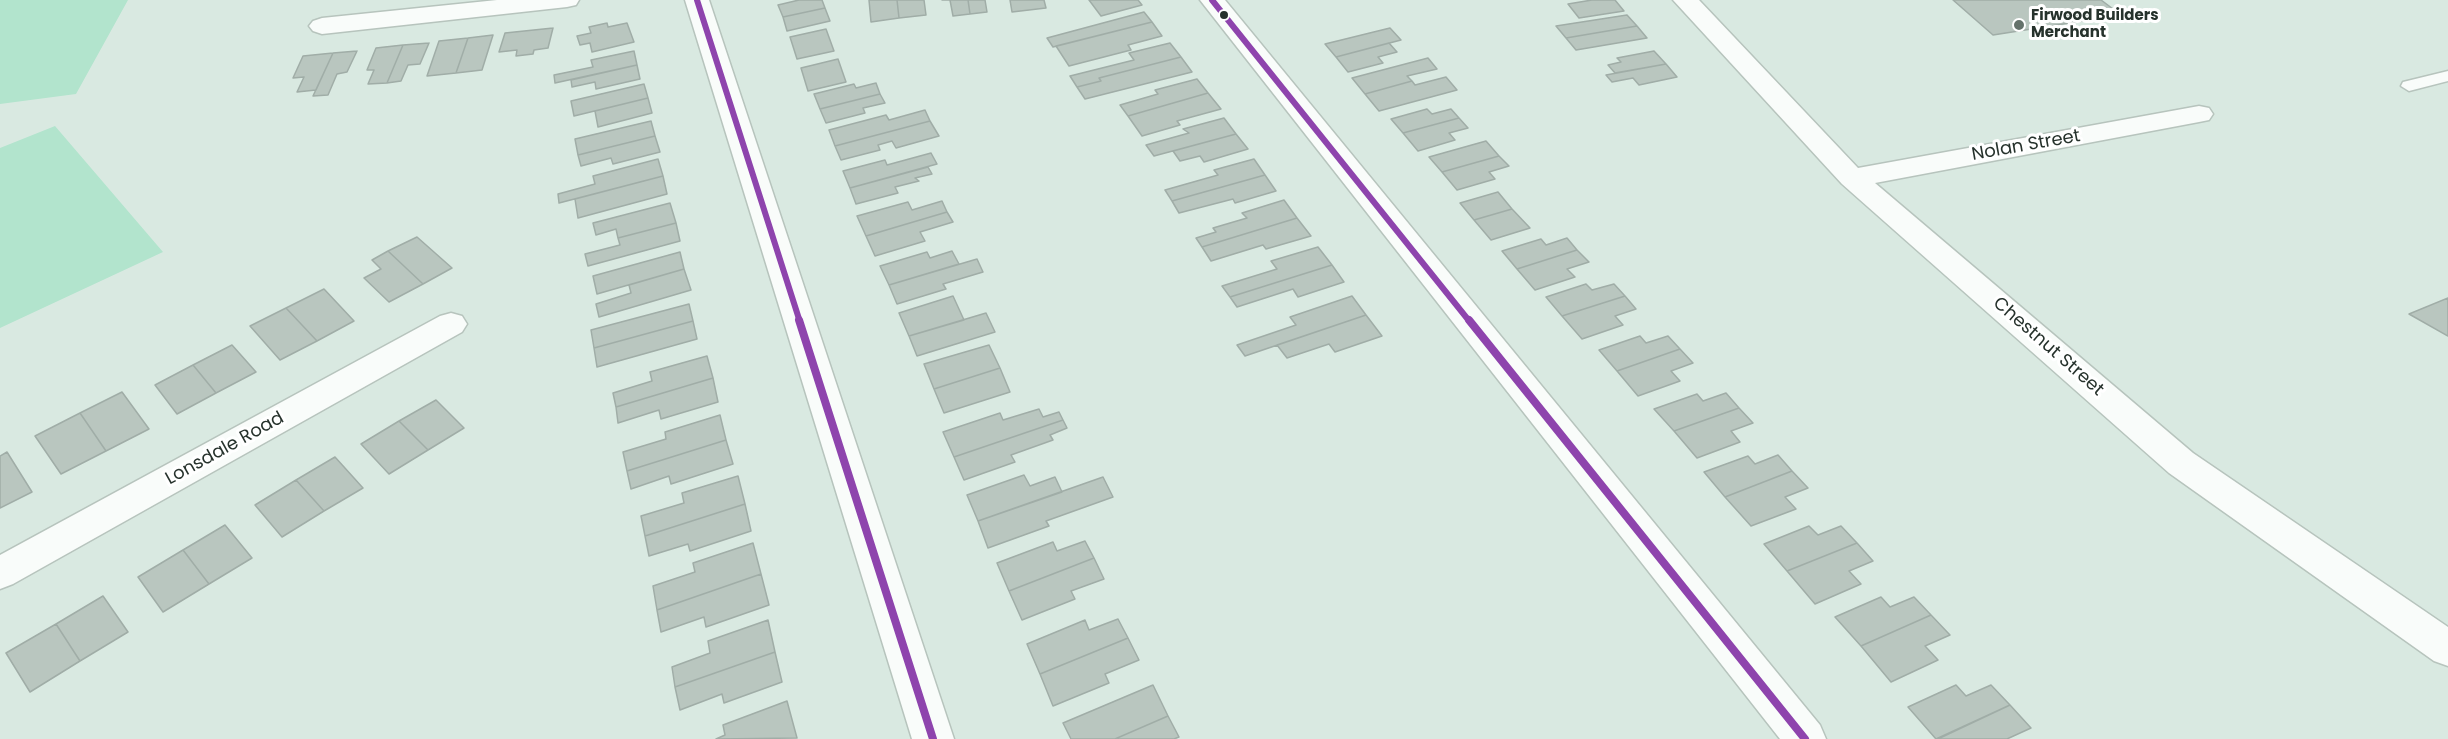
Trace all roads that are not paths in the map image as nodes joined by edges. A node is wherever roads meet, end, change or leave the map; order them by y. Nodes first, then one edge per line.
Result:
1 (567, 0) edge
2 (697, 0) edge
3 (1212, 0) edge
4 (1685, 0) edge
5 (322, 26) dead end
6 (2448, 76) edge
7 (2409, 86) dead end
8 (2199, 114) dead end
9 (1852, 178) junction
10 (451, 324) dead end
11 (0, 573) edge
12 (2448, 649) edge
13 (933, 739) edge
14 (1805, 739) edge

1 - 5 street
2 - 13 street
3 - 14 street
4 - 9 street, Chestnut Street
6 - 7 lane
8 - 9 street, Nolan Street
9 - 12 street, Chestnut Street
10 - 11 street, Lonsdale Road

